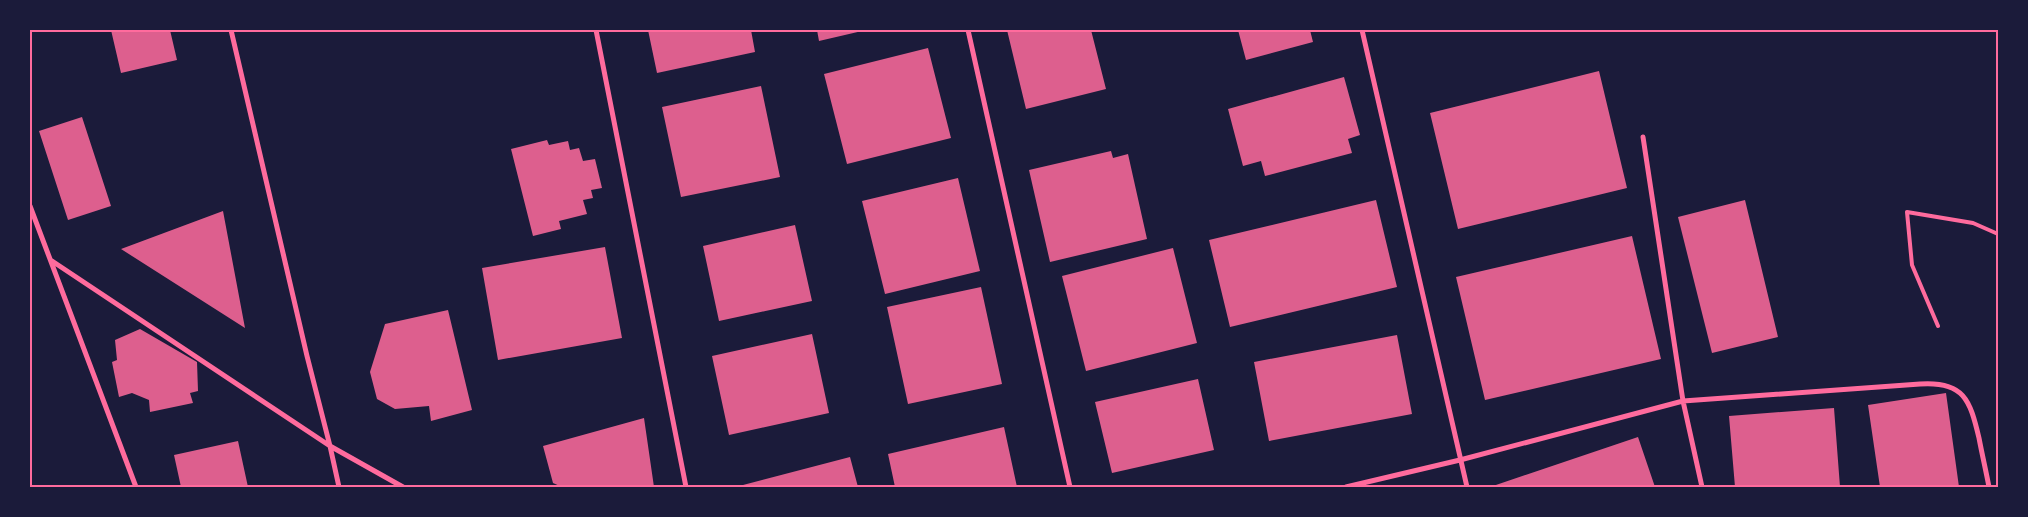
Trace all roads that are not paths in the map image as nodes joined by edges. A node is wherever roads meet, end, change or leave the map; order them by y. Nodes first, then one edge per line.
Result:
1 (231, 30) edge
2 (596, 30) edge
3 (968, 30) edge
4 (1362, 30) edge
5 (1643, 137) dead end
6 (30, 206) edge
7 (1998, 234) edge
8 (52, 261) junction
9 (1938, 326) dead end
10 (1683, 401) junction
11 (330, 446) junction
12 (1460, 460) junction
13 (136, 487) edge
14 (339, 487) edge
15 (403, 487) edge
16 (686, 487) edge
17 (1070, 487) edge
18 (1346, 487) edge
19 (1467, 487) edge
20 (1702, 487) edge
21 (1989, 487) edge

1 - 11 street
2 - 16 street
3 - 17 street
4 - 12 street
5 - 10 street
6 - 8 street
7 - 9 lane
8 - 11 street
8 - 13 street
10 - 12 street
10 - 20 street
10 - 21 street
11 - 14 street
11 - 15 street
12 - 18 street
12 - 19 street

